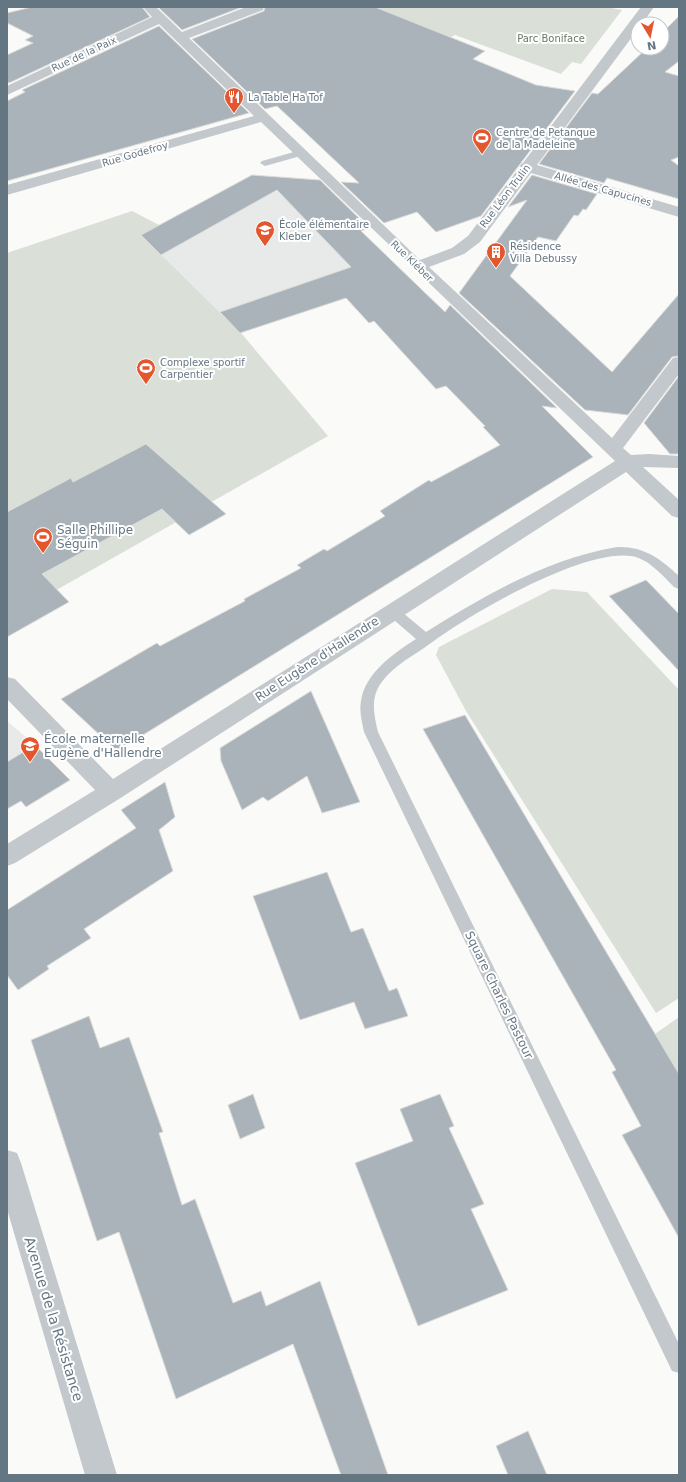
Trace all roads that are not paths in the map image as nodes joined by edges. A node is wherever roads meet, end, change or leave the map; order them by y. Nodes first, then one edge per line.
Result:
1 (149, 7) edge
2 (258, 7) edge
3 (648, 7) edge
4 (160, 18) junction
5 (181, 37) junction
6 (7, 91) edge
7 (264, 117) junction
8 (301, 153) junction
9 (265, 163) dead end
10 (526, 167) junction
11 (7, 190) edge
12 (679, 212) edge
13 (418, 266) junction
14 (679, 362) edge
15 (620, 455) junction
16 (679, 462) edge
17 (679, 511) edge
18 (679, 584) edge
19 (392, 611) junction
20 (426, 640) junction
21 (7, 685) edge
22 (111, 792) junction
23 (7, 856) edge
24 (7, 1163) edge
25 (679, 1364) edge
26 (101, 1475) edge

1 - 4 street, Rue Kléber
2 - 5 street
3 - 10 street, Rue Léon Trulin
4 - 5 street, Rue Kléber
4 - 6 street, Rue de la Paix
5 - 7 street, Rue Kléber
7 - 8 street, Rue Kléber
7 - 11 street, Rue Godefroy
8 - 9 lane
8 - 13 street, Rue Kléber
10 - 12 street, Allée des Capucines
10 - 13 street, Rue Léon Trulin
13 - 15 street, Rue Kléber
14 - 15 street
15 - 16 street
15 - 17 street, Rue Kléber
15 - 19 street, Rue Eugène d'Hallendre
18 - 20 lane, Square Charles Pastour
19 - 20 lane
19 - 22 street, Rue Eugène d'Hallendre
20 - 25 lane, Square Charles Pastour
21 - 22 street
22 - 23 street, Rue Eugène d'Hallendre
24 - 26 street, Avenue de la Résistance

